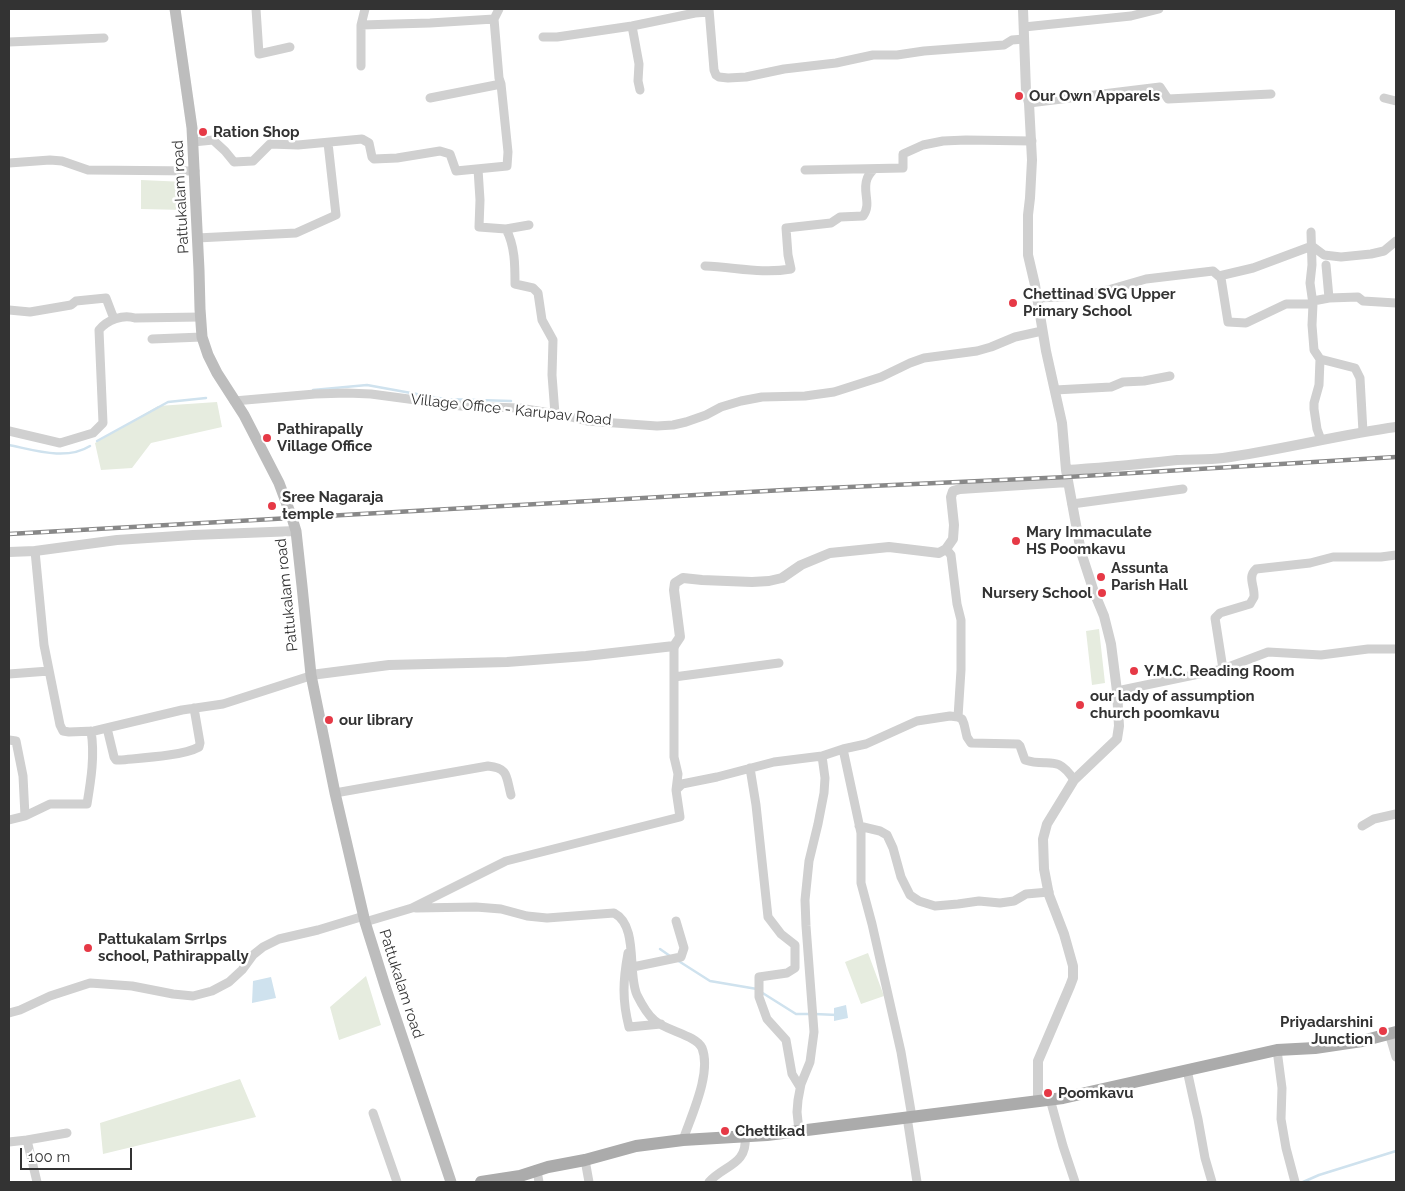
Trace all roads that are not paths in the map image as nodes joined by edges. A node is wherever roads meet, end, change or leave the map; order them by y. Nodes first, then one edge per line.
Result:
1 (175, 9) edge
2 (256, 9) edge
3 (365, 9) edge
4 (499, 9) edge
5 (1023, 9) edge
6 (1159, 9) edge
7 (709, 10) edge
8 (494, 19) junction
9 (360, 25) junction
10 (632, 26) junction
11 (1024, 27) junction
12 (543, 37) dead end
13 (104, 38) dead end
14 (1024, 38) junction
15 (9, 42) edge
16 (290, 48) dead end
17 (361, 66) dead end
18 (501, 84) junction
19 (640, 90) dead end
20 (1270, 94) dead end
21 (430, 98) dead end
22 (1384, 98) dead end
23 (1396, 101) edge
24 (1029, 103) junction
25 (1032, 141) junction
26 (193, 142) junction
27 (328, 142) junction
28 (9, 163) edge
29 (478, 169) junction
30 (874, 169) junction
31 (805, 170) dead end
32 (195, 171) junction
33 (528, 226) dead end
34 (506, 229) junction
35 (1311, 232) dead end
36 (197, 238) junction
37 (1396, 241) edge
38 (1312, 246) junction
39 (1326, 265) dead end
40 (705, 266) dead end
41 (1219, 276) junction
42 (1037, 298) junction
43 (1329, 298) junction
44 (1313, 302) junction
45 (1396, 302) edge
46 (9, 310) edge
47 (200, 317) junction
48 (114, 319) junction
49 (1042, 331) junction
50 (202, 337) junction
51 (152, 339) dead end
52 (1320, 359) junction
53 (1170, 376) dead end
54 (1055, 390) junction
55 (234, 401) junction
56 (555, 414) junction
57 (1396, 427) edge
58 (9, 431) edge
59 (1363, 432) junction
60 (1320, 440) junction
61 (1066, 470) junction
62 (1068, 482) junction
63 (1182, 489) dead end
64 (1072, 504) junction
65 (296, 531) junction
66 (946, 549) junction
67 (35, 551) junction
68 (9, 552) edge
69 (1396, 555) edge
70 (674, 646) junction
71 (1396, 648) edge
72 (779, 663) dead end
73 (1223, 669) junction
74 (49, 671) junction
75 (9, 674) edge
76 (310, 675) junction
77 (674, 677) junction
78 (1118, 690) junction
79 (194, 708) junction
80 (958, 717) junction
81 (107, 728) junction
82 (91, 731) junction
83 (9, 740) edge
84 (843, 749) junction
85 (822, 756) junction
86 (750, 768) junction
87 (1074, 780) junction
88 (676, 790) junction
89 (335, 793) junction
90 (511, 795) dead end
91 (1396, 814) edge
92 (25, 816) junction
93 (9, 820) edge
94 (860, 826) junction
95 (1362, 826) dead end
96 (1049, 892) junction
97 (412, 908) junction
98 (365, 919) junction
99 (676, 921) dead end
100 (629, 967) junction
101 (9, 1013) edge
102 (661, 1024) junction
103 (1393, 1033) edge
104 (1277, 1050) junction
105 (1396, 1057) edge
106 (1187, 1070) junction
107 (800, 1087) junction
108 (1044, 1100) junction
109 (374, 1113) dead end
110 (909, 1117) junction
111 (800, 1131) junction
112 (67, 1133) dead end
113 (745, 1136) junction
114 (27, 1140) junction
115 (683, 1140) junction
116 (9, 1142) edge
117 (586, 1160) junction
118 (538, 1176) edge
119 (37, 1182) edge
120 (397, 1182) edge
121 (451, 1182) edge
122 (487, 1182) edge
123 (589, 1182) edge
124 (709, 1182) edge
125 (918, 1182) edge
126 (1075, 1182) edge
127 (1212, 1182) edge
128 (1295, 1182) edge

1 - 26 main road, Pattukalam road
2 - 16 street
3 - 9 street
4 - 8 street
5 - 11 street
6 - 11 street
7 - 10 street
7 - 14 street
8 - 9 street
8 - 18 street
9 - 17 street
10 - 12 street
10 - 19 street
11 - 14 street
13 - 15 street
14 - 24 street
18 - 21 street
18 - 29 street
20 - 24 street
22 - 23 street
24 - 25 street
25 - 30 street
25 - 42 street
26 - 27 street
26 - 32 main road, Pattukalam road
27 - 29 street
27 - 36 street
28 - 32 street
29 - 34 street
30 - 31 street
30 - 40 street
32 - 36 main road, Pattukalam road
33 - 34 street
34 - 56 street
35 - 38 street
36 - 47 main road, Pattukalam road
37 - 38 street
38 - 41 street
38 - 44 street
39 - 43 street
41 - 42 street
41 - 44 street
42 - 49 street
43 - 44 street
43 - 45 street
44 - 52 street
46 - 48 street
47 - 48 street
47 - 50 main road, Pattukalam road
48 - 58 street
49 - 54 street
49 - 56 street, Village Office - Karupav Road
50 - 51 street
50 - 55 main road, Pattukalam road
52 - 59 street
52 - 60 street
53 - 54 street
54 - 61 street
55 - 56 street, Village Office - Karupav Road
55 - 65 main road, Pattukalam road
57 - 59 street
59 - 60 street
60 - 61 street
61 - 62 street
62 - 64 street
62 - 66 street
63 - 64 street
64 - 78 street
65 - 67 street
65 - 76 main road, Pattukalam road
66 - 70 street
66 - 80 street
67 - 68 street
67 - 74 street
69 - 73 street
70 - 76 street
70 - 77 street
71 - 73 street
72 - 77 street
73 - 78 street
74 - 75 street
74 - 82 street
76 - 79 street
76 - 89 main road, Pattukalam road
77 - 88 street
78 - 87 street
79 - 81 street
79 - 81 street
80 - 84 street
80 - 87 street
81 - 82 street
82 - 92 street
83 - 92 street
84 - 85 street
84 - 94 street
85 - 86 street
85 - 107 street
86 - 88 street
86 - 107 street
87 - 96 street
88 - 97 street
89 - 90 street
89 - 98 main road, Pattukalam road
91 - 95 street
92 - 93 street
94 - 96 street
94 - 110 street
96 - 108 street
97 - 98 street
97 - 100 street
98 - 101 street
98 - 121 main road, Pattukalam road
99 - 100 street
100 - 102 street
100 - 102 street
102 - 115 street
103 - 104 main road
103 - 105 street
104 - 106 main road
104 - 128 street
106 - 108 main road
106 - 127 street
107 - 111 street
108 - 110 main road
108 - 126 street
109 - 120 street
110 - 111 main road
110 - 125 street
111 - 113 main road
112 - 114 street
113 - 115 main road
113 - 124 street
114 - 116 street
114 - 119 street
115 - 117 main road
117 - 118 main road
117 - 123 street
118 - 122 main road

